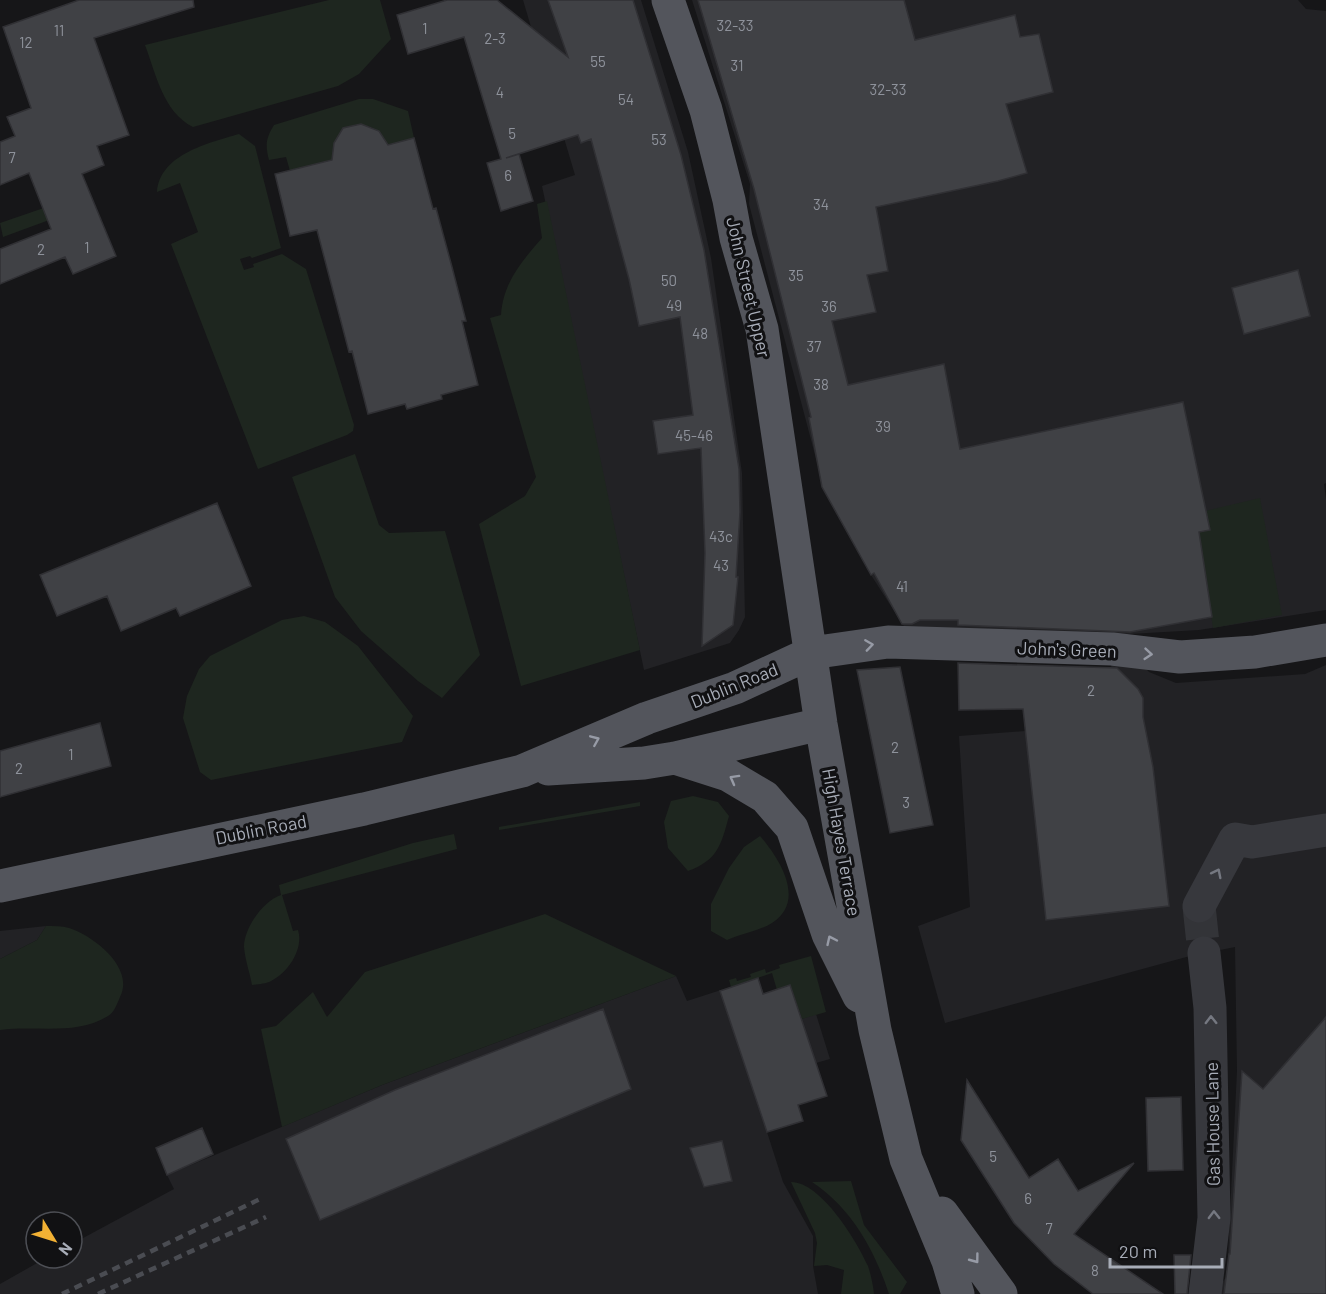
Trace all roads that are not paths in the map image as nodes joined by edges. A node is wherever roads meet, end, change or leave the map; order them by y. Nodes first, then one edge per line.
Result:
1 (668, 0) edge
2 (1324, 641) edge
3 (811, 653) junction
4 (821, 724) junction
5 (675, 758) junction
6 (522, 771) junction
7 (1326, 830) edge
8 (0, 886) edge
9 (1199, 906) tunnel mouth
10 (1204, 953) tunnel mouth
11 (875, 1030) junction
12 (906, 1159) junction
13 (958, 1294) edge
14 (1001, 1294) edge
15 (1205, 1294) edge

1 - 3 main road, John Street Upper
3 -> 2 main road, John's Green
3 - 4 main road, High Hayes Terrace
6 -> 3 main road, Dublin Road
4 - 5 main road, Dublin Road
4 - 11 main road, High Hayes Terrace
5 - 6 main road, Dublin Road
11 -> 5 main road
6 - 8 main road, Dublin Road
9 -> 7 street
15 -> 10 street, Gas House Lane
11 - 12 main road
12 - 13 main road
12 -> 14 main road

